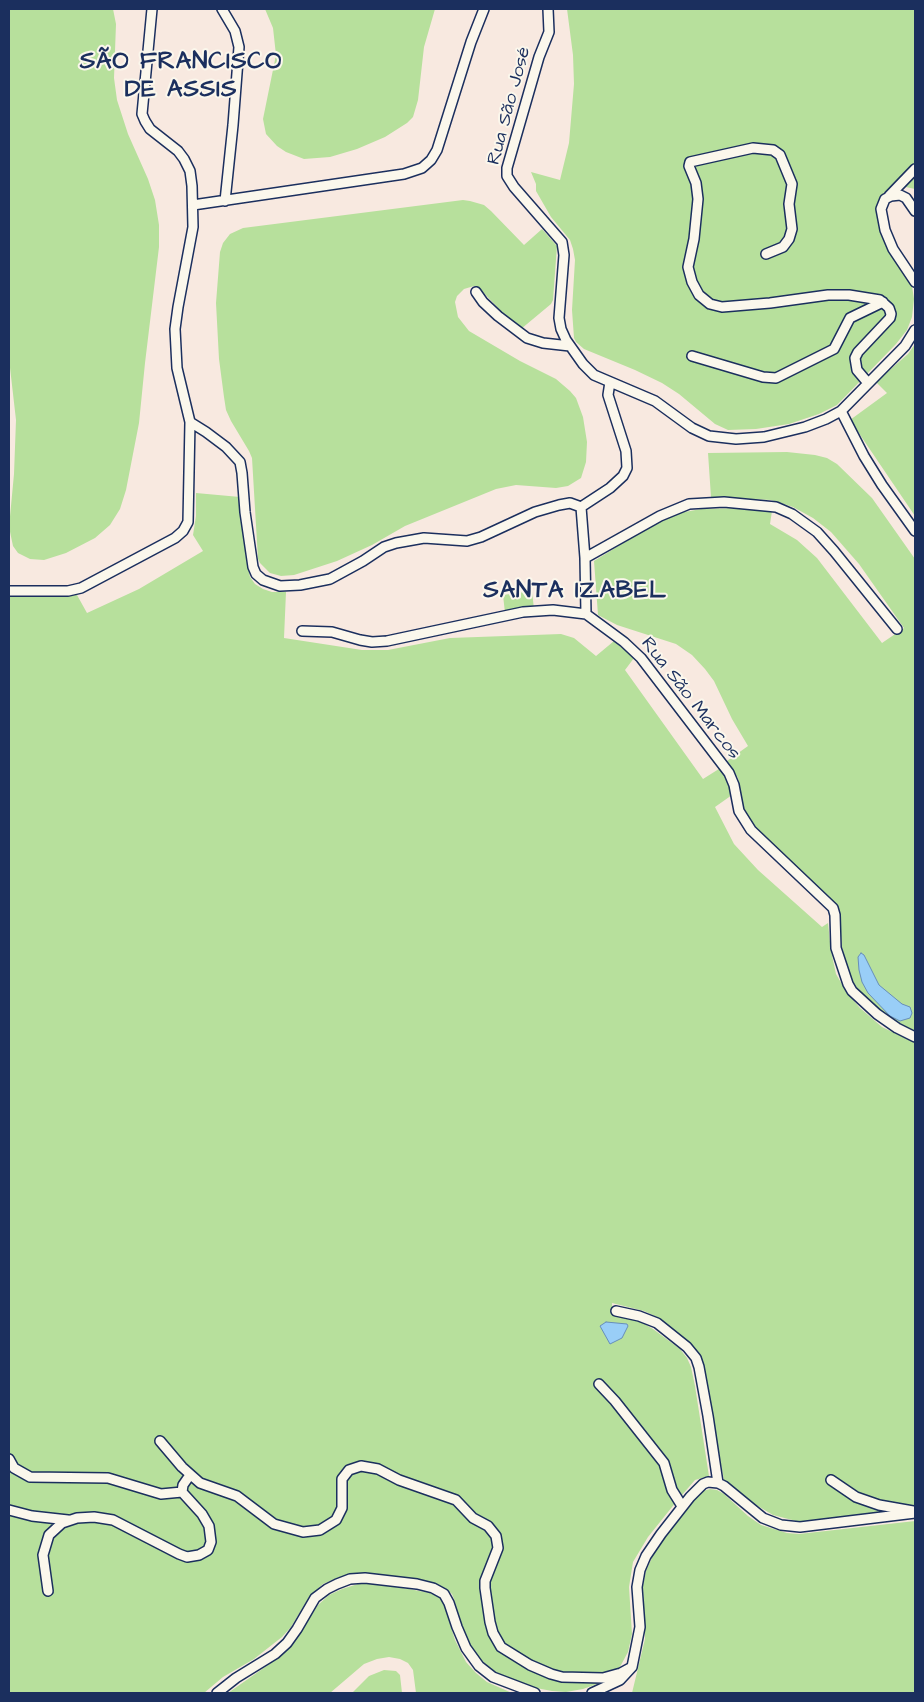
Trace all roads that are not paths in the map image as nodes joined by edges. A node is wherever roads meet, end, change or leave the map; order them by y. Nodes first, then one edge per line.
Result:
1 (152, 9) edge
2 (222, 9) edge
3 (484, 9) edge
4 (548, 9) edge
5 (915, 169) edge
6 (888, 197) junction
7 (226, 201) junction
8 (193, 205) junction
9 (915, 211) edge
10 (766, 254) dead end
11 (915, 282) edge
12 (476, 292) dead end
13 (883, 302) junction
14 (560, 327) junction
15 (915, 330) edge
16 (539, 342) junction
17 (570, 346) junction
18 (692, 356) dead end
19 (610, 382) junction
20 (868, 383) junction
21 (840, 411) junction
22 (190, 422) junction
23 (581, 507) junction
24 (915, 530) edge
25 (585, 558) junction
26 (9, 591) edge
27 (586, 614) junction
28 (897, 629) dead end
29 (302, 630) dead end
30 (915, 1037) edge
31 (616, 1310) dead end
32 (599, 1384) dead end
33 (160, 1441) dead end
34 (9, 1458) edge
35 (190, 1475) junction
36 (831, 1480) dead end
37 (718, 1483) junction
38 (182, 1492) junction
39 (682, 1506) junction
40 (9, 1510) edge
41 (915, 1513) edge
42 (68, 1520) junction
43 (48, 1591) dead end
44 (632, 1667) junction
45 (217, 1693) edge
46 (536, 1693) edge
47 (592, 1693) edge

1 - 8 street
2 - 7 street
3 - 7 street
4 - 14 street, Rua São José
5 - 6 street
6 - 9 street
6 - 11 street
7 - 8 street
8 - 22 street
10 - 13 street
12 - 16 street
13 - 18 street
13 - 20 street
14 - 16 street
14 - 17 street, Rua São José
15 - 20 street, Rua São José
16 - 17 street
17 - 19 street, Rua São José
19 - 21 street, Rua São José
19 - 23 street
20 - 21 street, Rua São José
21 - 24 street
22 - 23 street
22 - 26 street
23 - 25 street
25 - 27 street
25 - 28 street
27 - 29 street, Rua São Marcos
27 - 30 street, Rua São Marcos
31 - 37 street
32 - 39 street
33 - 35 street
34 - 38 street
35 - 38 street
35 - 44 street
36 - 41 street
37 - 39 street
37 - 41 street
38 - 42 street
39 - 44 street
40 - 42 street
42 - 43 street
44 - 47 street
45 - 46 street

